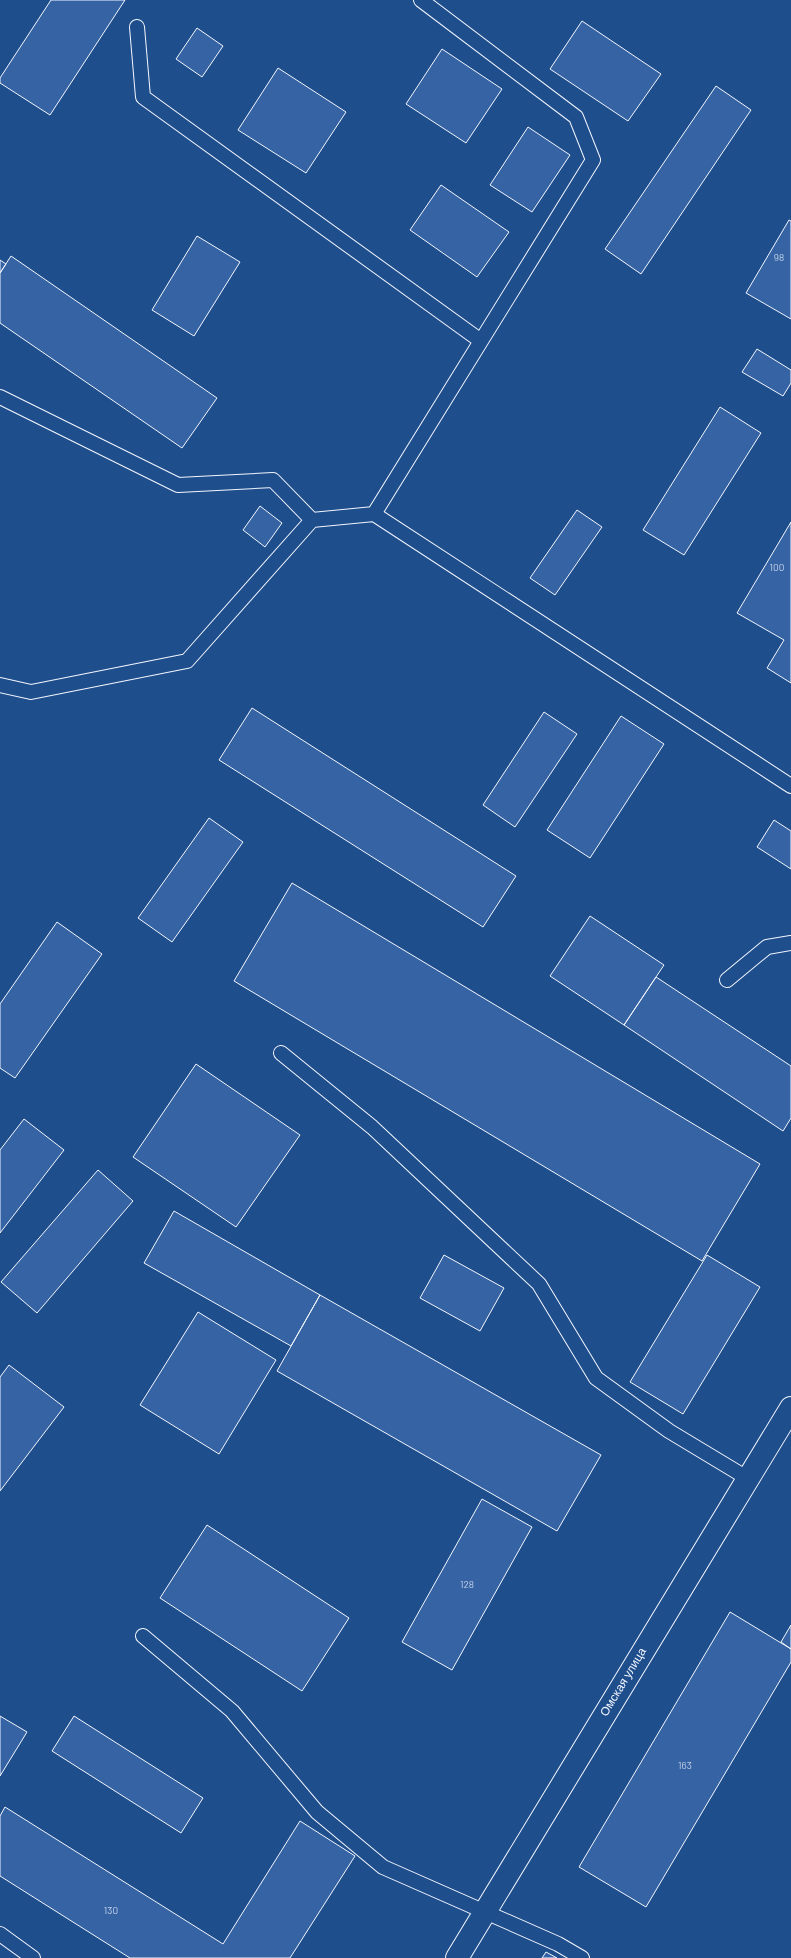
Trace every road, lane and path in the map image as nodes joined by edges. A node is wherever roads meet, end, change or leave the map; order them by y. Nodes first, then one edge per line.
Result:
1 (421, 0) edge
2 (136, 27) dead end
3 (481, 341) junction
4 (0, 397) edge
5 (374, 514) junction
6 (312, 520) junction
7 (0, 685) edge
8 (791, 786) edge
9 (791, 943) edge
10 (727, 980) dead end
11 (281, 1053) dead end
12 (791, 1408) edge
13 (747, 1478) junction
14 (143, 1636) dead end
15 (483, 1912) junction
16 (0, 1934) edge
17 (33, 1958) edge
18 (457, 1958) edge
19 (582, 1958) edge

1 - 3 lane
2 - 3 lane
3 - 5 lane
4 - 6 lane
5 - 6 lane
5 - 8 lane
6 - 7 lane
9 - 10 lane
11 - 13 lane
12 - 13 main road, Омская улица
13 - 15 main road, Омская улица
14 - 15 lane
15 - 18 main road, Омская улица
15 - 19 lane
16 - 17 lane

